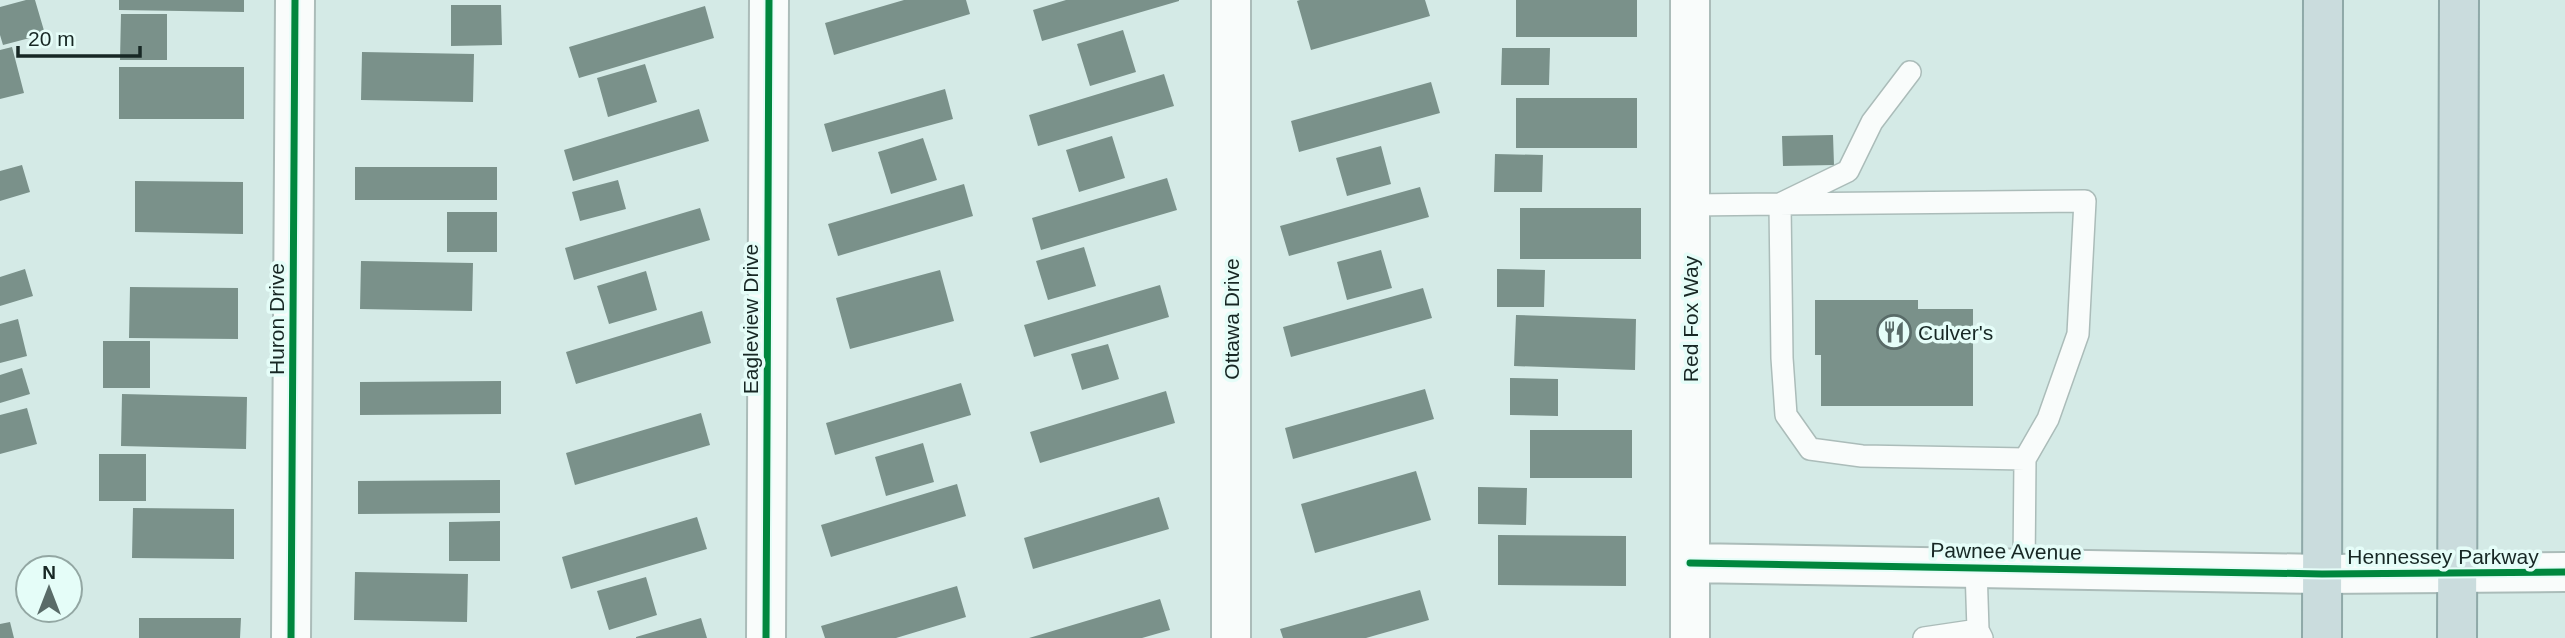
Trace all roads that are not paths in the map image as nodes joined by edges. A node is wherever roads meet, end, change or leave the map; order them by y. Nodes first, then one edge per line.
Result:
1 (295, 0) edge
2 (769, 0) edge
3 (1231, 0) edge
4 (1690, 0) edge
5 (2323, 0) edge
6 (2459, 0) edge
7 (1910, 72) dead end
8 (1780, 204) junction
9 (1690, 205) junction
10 (2025, 459) junction
11 (1690, 564) junction
12 (1976, 568) junction
13 (2024, 569) junction
14 (2565, 572) edge
15 (2457, 573) junction
16 (2322, 574) junction
17 (1980, 634) edge
18 (291, 638) edge
19 (766, 638) edge
20 (1231, 638) edge
21 (1690, 638) edge
22 (1924, 638) edge
23 (2322, 638) edge
24 (2457, 638) edge

1 - 18 street, Huron Drive
2 - 19 street, Eagleview Drive
3 - 20 street, Ottawa Drive
4 - 9 street, Red Fox Way
5 - 16 highway
6 - 15 highway
7 - 8 lane
8 - 9 lane
8 - 10 lane
8 - 10 lane
9 - 11 street, Red Fox Way
10 - 13 lane
11 - 12 street, Pawnee Avenue
11 - 21 street, Red Fox Way
12 - 13 street, Pawnee Avenue
12 - 17 lane
13 - 16 street, Pawnee Avenue
14 - 15 street, Hennessey Parkway
15 - 16 street, Hennessey Parkway
15 - 24 highway
16 - 23 highway
17 - 22 lane

